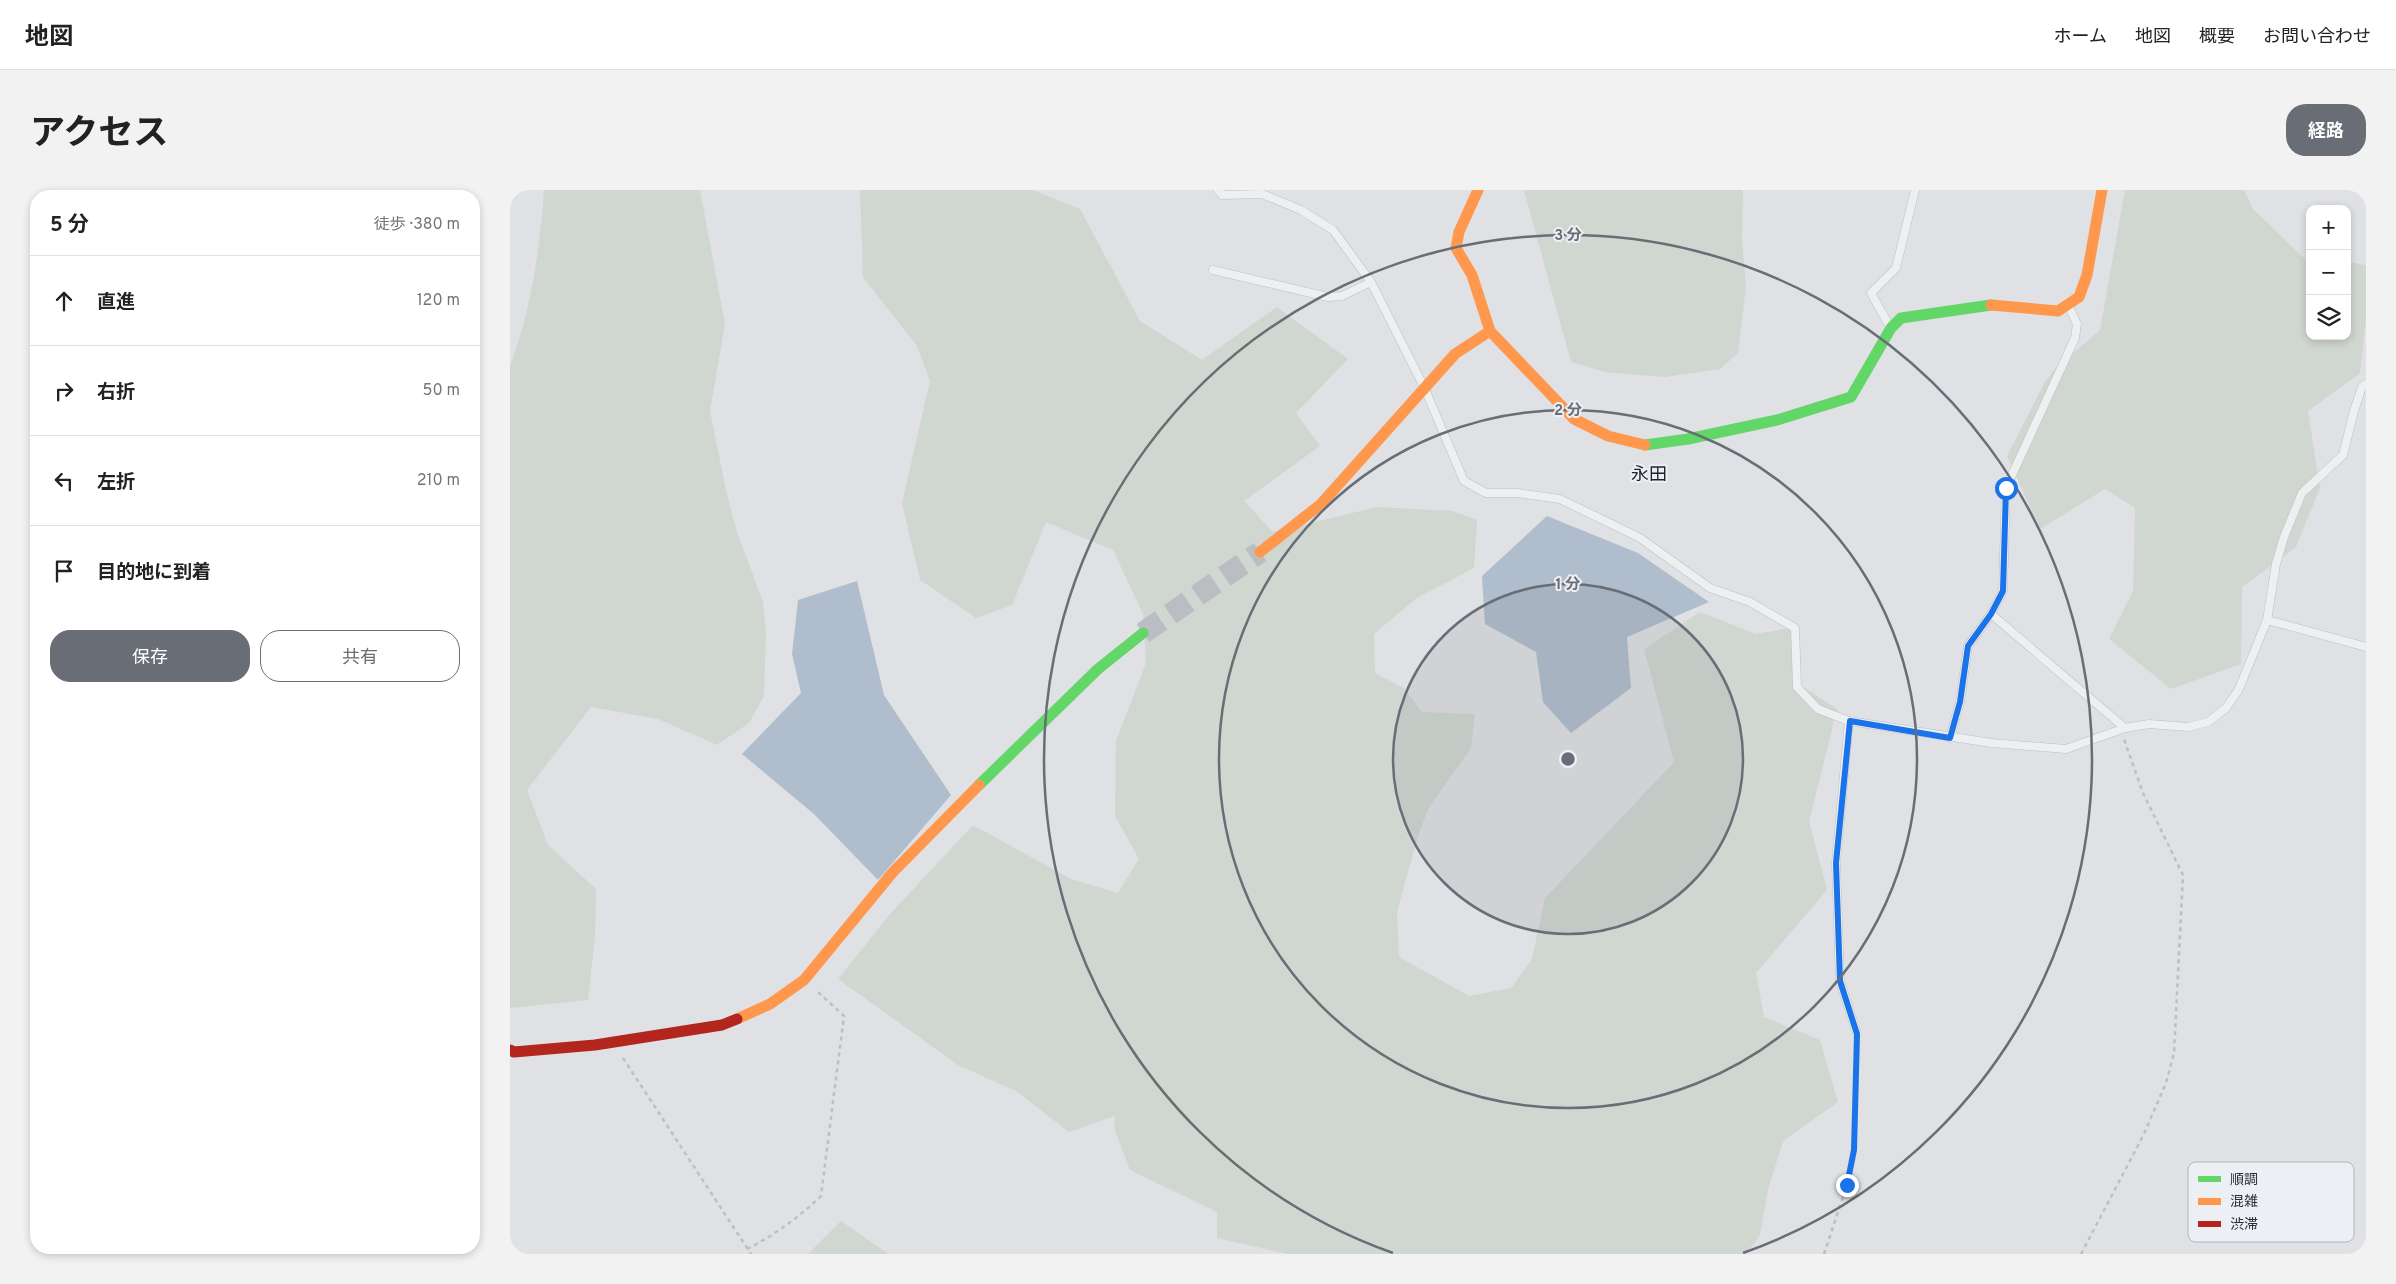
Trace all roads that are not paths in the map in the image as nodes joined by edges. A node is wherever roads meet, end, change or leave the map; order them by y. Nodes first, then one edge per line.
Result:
1 (1218, 190) edge
2 (1478, 190) edge
3 (1915, 190) edge
4 (2102, 190) edge
5 (1212, 270) dead end
6 (1371, 282) junction
7 (2068, 304) junction
8 (1891, 328) junction
9 (1490, 331) junction
10 (2366, 384) edge
11 (1424, 387) junction
12 (1260, 552) tunnel mouth
13 (1991, 614) junction
14 (2267, 620) junction
15 (1143, 633) tunnel mouth
16 (2366, 646) edge
17 (1850, 721) junction
18 (2125, 728) junction
19 (1950, 738) junction
20 (1857, 1034) road end
21 (510, 1050) edge

1 - 6 lane
2 - 9 street
3 - 8 lane
4 - 7 street
5 - 6 lane
6 - 11 lane
7 - 8 street
7 - 13 lane
8 - 9 street
9 - 11 street
10 - 14 lane
11 - 12 street
11 - 17 lane
13 - 18 lane
13 - 19 lane
14 - 16 lane
14 - 18 lane
15 - 21 street
17 - 19 lane
17 - 20 lane
18 - 19 lane

